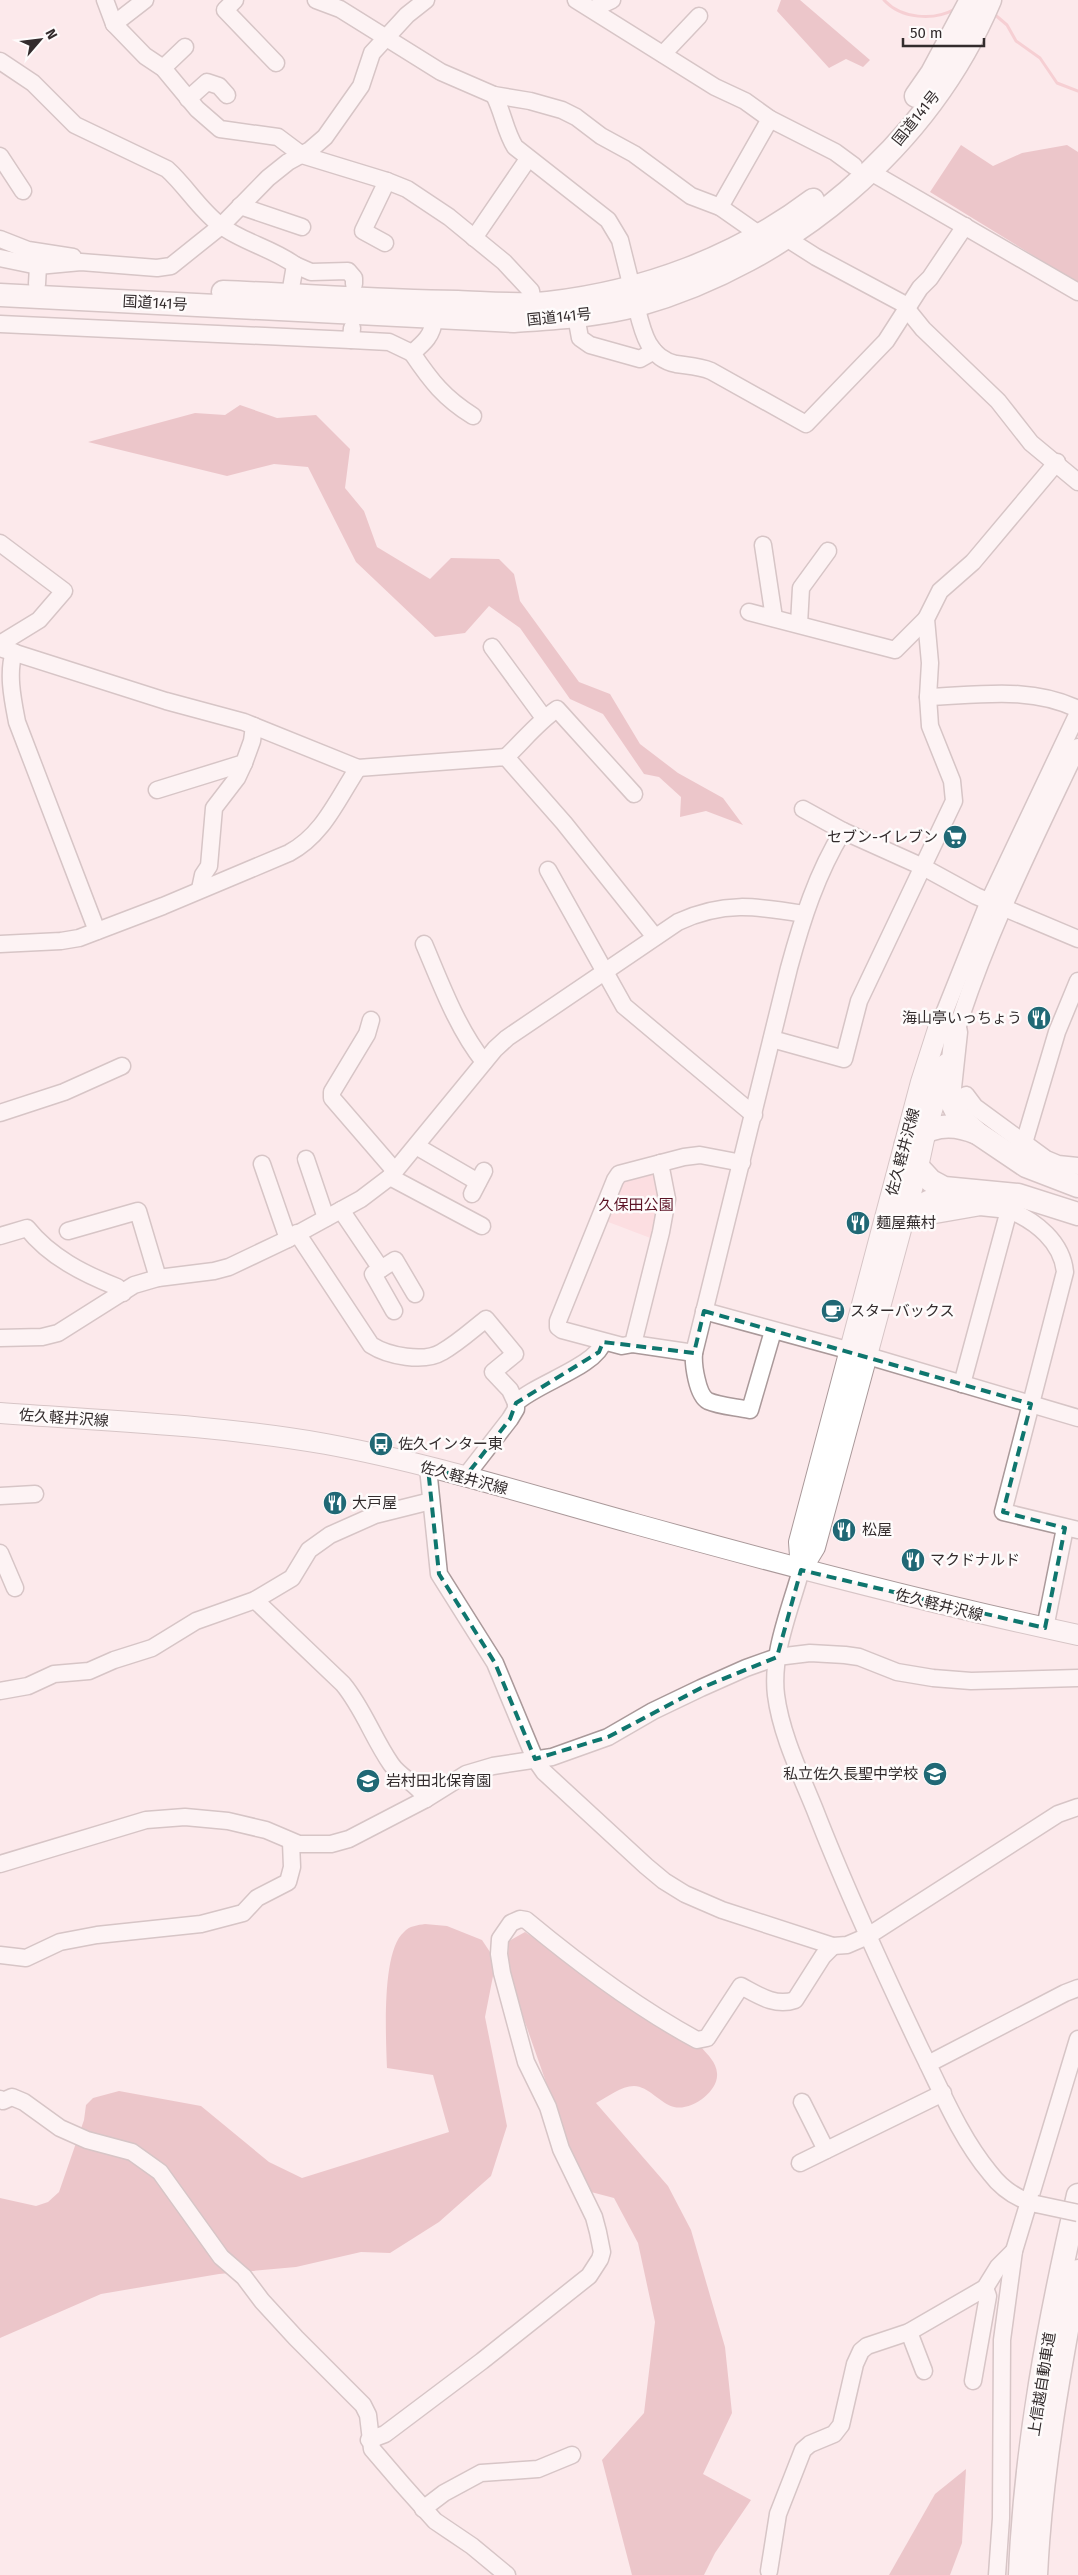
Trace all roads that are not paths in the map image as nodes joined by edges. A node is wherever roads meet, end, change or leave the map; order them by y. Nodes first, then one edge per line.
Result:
1 (105, 0) edge
2 (145, 0) edge
3 (235, 0) edge
4 (316, 0) edge
5 (426, 0) edge
6 (576, 0) edge
7 (612, 0) edge
8 (971, 0) edge
9 (990, 0) edge
10 (593, 9) junction
11 (700, 16) dead end
12 (114, 24) junction
13 (387, 38) junction
14 (185, 47) dead end
15 (663, 54) junction
16 (0, 60) edge
17 (276, 63) dead end
18 (163, 68) junction
19 (939, 76) junction
20 (227, 95) dead end
21 (494, 95) junction
22 (188, 99) junction
23 (770, 119) junction
24 (302, 155) junction
25 (0, 156) edge
26 (528, 159) junction
27 (861, 169) junction
28 (387, 181) junction
29 (23, 191) dead end
30 (240, 206) junction
31 (720, 207) junction
32 (221, 226) junction
33 (965, 226) junction
34 (302, 227) dead end
35 (760, 235) junction
36 (789, 237) junction
37 (474, 238) junction
38 (0, 239) edge
39 (385, 243) dead end
40 (0, 258) edge
41 (81, 262) junction
42 (295, 265) junction
43 (38, 275) junction
44 (0, 281) edge
45 (354, 284) dead end
46 (1078, 292) edge
47 (290, 294) junction
48 (0, 295) edge
49 (634, 296) junction
50 (533, 303) junction
51 (908, 309) junction
52 (576, 316) junction
53 (434, 319) junction
54 (0, 324) edge
55 (654, 351) junction
56 (412, 354) junction
57 (473, 416) dead end
58 (1057, 462) junction
59 (1078, 482) edge
60 (0, 543) edge
61 (768, 551) dead end
62 (828, 551) dead end
63 (750, 612) dead end
64 (774, 618) junction
65 (926, 619) junction
66 (799, 624) junction
67 (492, 647) dead end
68 (5, 648) edge
69 (928, 697) junction
70 (6, 701) edge
71 (1078, 711) edge
72 (544, 718) junction
73 (254, 726) junction
74 (1078, 747) edge
75 (506, 757) junction
76 (244, 763) junction
77 (358, 768) junction
78 (157, 790) dead end
79 (634, 794) dead end
80 (803, 810) dead end
81 (843, 831) junction
82 (923, 867) junction
83 (548, 870) dead end
84 (200, 889) junction
85 (988, 901) junction
86 (1004, 907) junction
87 (804, 914) junction
88 (96, 931) junction
89 (655, 937) junction
90 (1078, 939) edge
91 (0, 944) edge
92 (424, 944) dead end
93 (604, 971) junction
94 (1078, 981) edge
95 (371, 1020) dead end
96 (948, 1029) junction
97 (772, 1039) junction
98 (484, 1062) junction
99 (122, 1066) dead end
100 (966, 1095) dead end
101 (0, 1113) edge
102 (754, 1115) junction
103 (926, 1130) junction
104 (977, 1133) junction
105 (1024, 1143) junction
106 (906, 1144) junction
107 (416, 1146) junction
108 (306, 1159) dead end
109 (660, 1163) junction
110 (742, 1163) junction
111 (262, 1164) dead end
112 (1078, 1166) edge
113 (918, 1167) junction
114 (393, 1174) junction
115 (478, 1183) dead end
116 (1078, 1186) edge
117 (1006, 1202) junction
118 (341, 1210) junction
119 (1078, 1214) edge
120 (934, 1215) dead end
121 (326, 1218) junction
122 (903, 1222) junction
123 (482, 1226) dead end
124 (78, 1232) dead end
125 (0, 1236) edge
126 (293, 1236) junction
127 (381, 1269) junction
128 (158, 1278) junction
129 (122, 1293) junction
130 (415, 1294) dead end
131 (394, 1311) dead end
132 (704, 1311) junction
133 (773, 1331) junction
134 (0, 1338) edge
135 (603, 1342) junction
136 (633, 1344) junction
137 (694, 1353) junction
138 (859, 1353) junction
139 (962, 1384) junction
140 (516, 1403) junction
141 (1031, 1404) junction
142 (0, 1413) edge
143 (1078, 1418) edge
144 (428, 1468) junction
145 (465, 1477) junction
146 (35, 1494) dead end
147 (0, 1496) edge
148 (431, 1500) junction
149 (1071, 1529) edge
150 (0, 1553) edge
151 (3, 1570) edge
152 (801, 1570) junction
153 (15, 1588) dead end
154 (255, 1600) junction
155 (1044, 1628) junction
156 (1078, 1635) edge
157 (777, 1657) junction
158 (1078, 1678) edge
159 (0, 1691) edge
160 (535, 1759) junction
161 (426, 1799) junction
162 (1078, 1807) edge
163 (291, 1842) junction
164 (0, 1864) edge
165 (868, 1936) junction
166 (833, 1946) junction
167 (0, 1955) edge
168 (1078, 1988) edge
169 (1078, 2039) edge
170 (928, 2064) junction
171 (943, 2094) junction
172 (0, 2099) edge
173 (802, 2102) dead end
174 (826, 2150) junction
175 (800, 2163) dead end
176 (1078, 2196) edge
177 (1032, 2203) junction
178 (1078, 2213) edge
179 (1014, 2251) junction
180 (1078, 2271) edge
181 (986, 2288) junction
182 (909, 2332) junction
183 (924, 2371) dead end
184 (973, 2381) dead end
185 (369, 2440) junction
186 (572, 2455) dead end
187 (423, 2509) junction
188 (769, 2571) dead end
189 (507, 2575) edge
190 (997, 2575) edge
191 (1020, 2575) edge
192 (1036, 2575) edge

1 - 12 street
2 - 12 street
3 - 17 street
4 - 13 street
5 - 13 street
6 - 10 street
7 - 10 street
8 - 19 highway, 国道141号
9 - 19 highway, 国道141号
10 - 15 street
11 - 15 street
12 - 18 street
13 - 21 street
13 - 24 street
14 - 18 street
15 - 23 street
16 - 32 street
18 - 22 street
19 - 27 highway, 国道141号
20 - 22 street
21 - 26 street
21 - 31 street
22 - 24 street
23 - 27 street
23 - 31 street
24 - 28 street
24 - 30 street
25 - 29 street
26 - 37 street
26 - 49 street
27 - 33 street
27 - 35 highway, 国道141号
27 - 36 highway, 国道141号
28 - 37 street
28 - 39 street
30 - 32 street
30 - 34 street
31 - 35 street
32 - 41 street
32 - 42 street
33 - 46 street
33 - 51 street
35 - 49 highway, 国道141号
36 - 49 highway, 国道141号
36 - 51 street
37 - 50 street
38 - 41 street
40 - 43 street
41 - 43 street
42 - 45 street
42 - 47 street
43 - 44 highway, 国道141号
43 - 47 highway, 国道141号
47 - 50 highway, 国道141号
48 - 53 highway, 国道141号
49 - 50 highway, 国道141号
49 - 52 highway, 国道141号
49 - 55 street
51 - 55 street
51 - 58 street
52 - 53 highway, 国道141号
52 - 55 street
53 - 56 street
54 - 56 street
56 - 57 street
58 - 59 street
58 - 65 street
60 - 68 street
61 - 64 street
62 - 66 street
63 - 64 street
64 - 66 street
65 - 66 street
65 - 69 street
67 - 72 street
68 - 70 street
68 - 73 street
69 - 71 street
69 - 82 street
70 - 88 street
71 - 85 street
72 - 75 street
72 - 79 street
73 - 76 street
73 - 77 street
74 - 86 street
75 - 77 street
75 - 89 street
76 - 78 street
76 - 84 street
77 - 84 street
80 - 81 street
81 - 82 street
81 - 87 street
82 - 85 street
82 - 97 street
83 - 93 street
84 - 88 street
85 - 86 street
85 - 96 street
86 - 90 street
86 - 96 street
87 - 89 street
87 - 97 street
88 - 91 street
89 - 93 street
92 - 98 street
93 - 98 street
93 - 102 street
94 - 105 street
95 - 114 street
96 - 103 main road, 佐久軽井沢線
96 - 104 highway
96 - 106 main road, 佐久軽井沢線
97 - 102 street
98 - 107 street
99 - 101 street
100 - 105 street
102 - 110 street
103 - 104 highway
103 - 106 highway
103 - 113 main road, 佐久軽井沢線
104 - 116 highway
105 - 112 street
106 - 113 highway
106 - 138 main road, 佐久軽井沢線
107 - 114 street
107 - 115 street
108 - 121 street
109 - 110 street
109 - 135 street
109 - 136 street
110 - 132 street
111 - 126 street
113 - 117 highway
113 - 122 main road, 佐久軽井沢線
114 - 118 street
114 - 123 street
117 - 119 highway
117 - 120 street
117 - 122 highway
117 - 139 street
117 - 141 street
118 - 121 street
118 - 127 street
121 - 126 street
122 - 138 main road, 佐久軽井沢線
124 - 128 street
125 - 129 street
126 - 128 street
126 - 140 street
127 - 130 street
127 - 131 street
128 - 129 street
129 - 134 street
132 - 133 street
132 - 137 street
133 - 137 street
133 - 138 street
135 - 136 street
135 - 140 street
136 - 137 street
138 - 139 street
138 - 152 main road, 佐久軽井沢線
139 - 141 street
140 - 145 street
141 - 143 street
141 - 149 street
142 - 144 main road, 佐久軽井沢線
144 - 145 main road, 佐久軽井沢線
144 - 148 street
145 - 152 main road, 佐久軽井沢線
146 - 147 street
148 - 154 street
148 - 160 street
149 - 155 street
150 - 151 street
151 - 153 street
152 - 155 main road, 佐久軽井沢線
152 - 157 street
154 - 159 street
154 - 161 street
155 - 156 main road, 佐久軽井沢線
157 - 158 street
157 - 160 street
157 - 165 street
160 - 161 street
160 - 166 street
161 - 163 street
162 - 165 street
163 - 164 street
163 - 167 street
165 - 166 street
165 - 170 street
166 - 185 street
168 - 170 street
169 - 177 street
170 - 171 street
171 - 174 street
171 - 177 street
172 - 185 street
173 - 174 street
174 - 175 street
176 - 191 highway, 上信越自動車道
177 - 178 street, bridge
177 - 179 street
179 - 181 street
179 - 190 street
180 - 192 highway, 上信越自動車道
181 - 182 street
181 - 184 street
182 - 183 street
182 - 188 street
185 - 187 street
186 - 187 street
187 - 189 street

